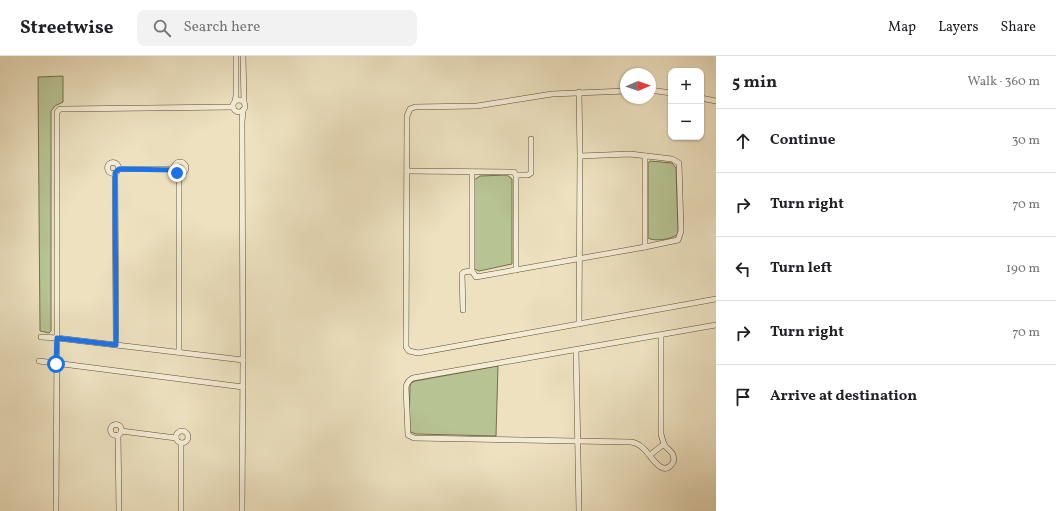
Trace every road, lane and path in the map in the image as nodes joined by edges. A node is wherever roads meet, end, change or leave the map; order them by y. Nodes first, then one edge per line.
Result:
1 (236, 56) edge
2 (243, 56) edge
3 (620, 91) edge
4 (656, 91) edge
5 (579, 92) junction
6 (668, 93) edge
7 (704, 99) edge
8 (716, 101) edge
9 (244, 102) junction
10 (235, 106) junction
11 (243, 110) junction
12 (242, 122) junction
13 (531, 139) dead end
14 (580, 156) junction
15 (645, 156) junction
16 (174, 170) junction
17 (407, 171) junction
18 (472, 172) junction
19 (179, 174) junction
20 (516, 175) junction
21 (646, 247) junction
22 (580, 258) junction
23 (516, 270) junction
24 (472, 271) junction
25 (716, 300) edge
26 (463, 310) dead end
27 (579, 324) junction
28 (716, 325) edge
29 (661, 335) junction
30 (41, 337) dead end
31 (57, 338) junction
32 (116, 345) junction
33 (576, 350) junction
34 (179, 352) junction
35 (243, 360) junction
36 (39, 361) dead end
37 (56, 364) junction
38 (243, 388) junction
39 (176, 438) junction
40 (578, 441) junction
41 (181, 443) junction
42 (664, 444) junction
43 (650, 455) junction
44 (56, 511) edge
45 (119, 511) edge
46 (181, 511) edge
47 (242, 511) edge
48 (579, 511) edge

1 - 10 street
2 - 9 street
3 - 5 street
4 - 6 street
5 - 14 street
5 - 17 street
7 - 8 street
9 - 10 street
9 - 11 street
10 - 11 street
10 - 12 street
10 - 31 street
11 - 12 street
12 - 35 street
13 - 20 street
14 - 15 street
14 - 22 street
15 - 21 street
15 - 21 street
16 - 19 street
16 - 19 street
16 - 32 street
17 - 18 street
17 - 27 street
18 - 20 street
18 - 24 street
19 - 34 street
20 - 23 street
21 - 22 street
22 - 23 street
22 - 27 street
23 - 24 street
24 - 26 street
25 - 27 street
28 - 29 street
29 - 33 street
29 - 42 street
30 - 31 street
31 - 32 street
31 - 37 street
32 - 34 street
33 - 40 street
33 - 40 street
34 - 35 street
35 - 38 street
36 - 37 street
37 - 38 street
37 - 44 street
38 - 47 street
39 - 41 street
39 - 41 street
39 - 45 street
40 - 43 street
40 - 48 street
41 - 46 street
42 - 43 street
42 - 43 street

